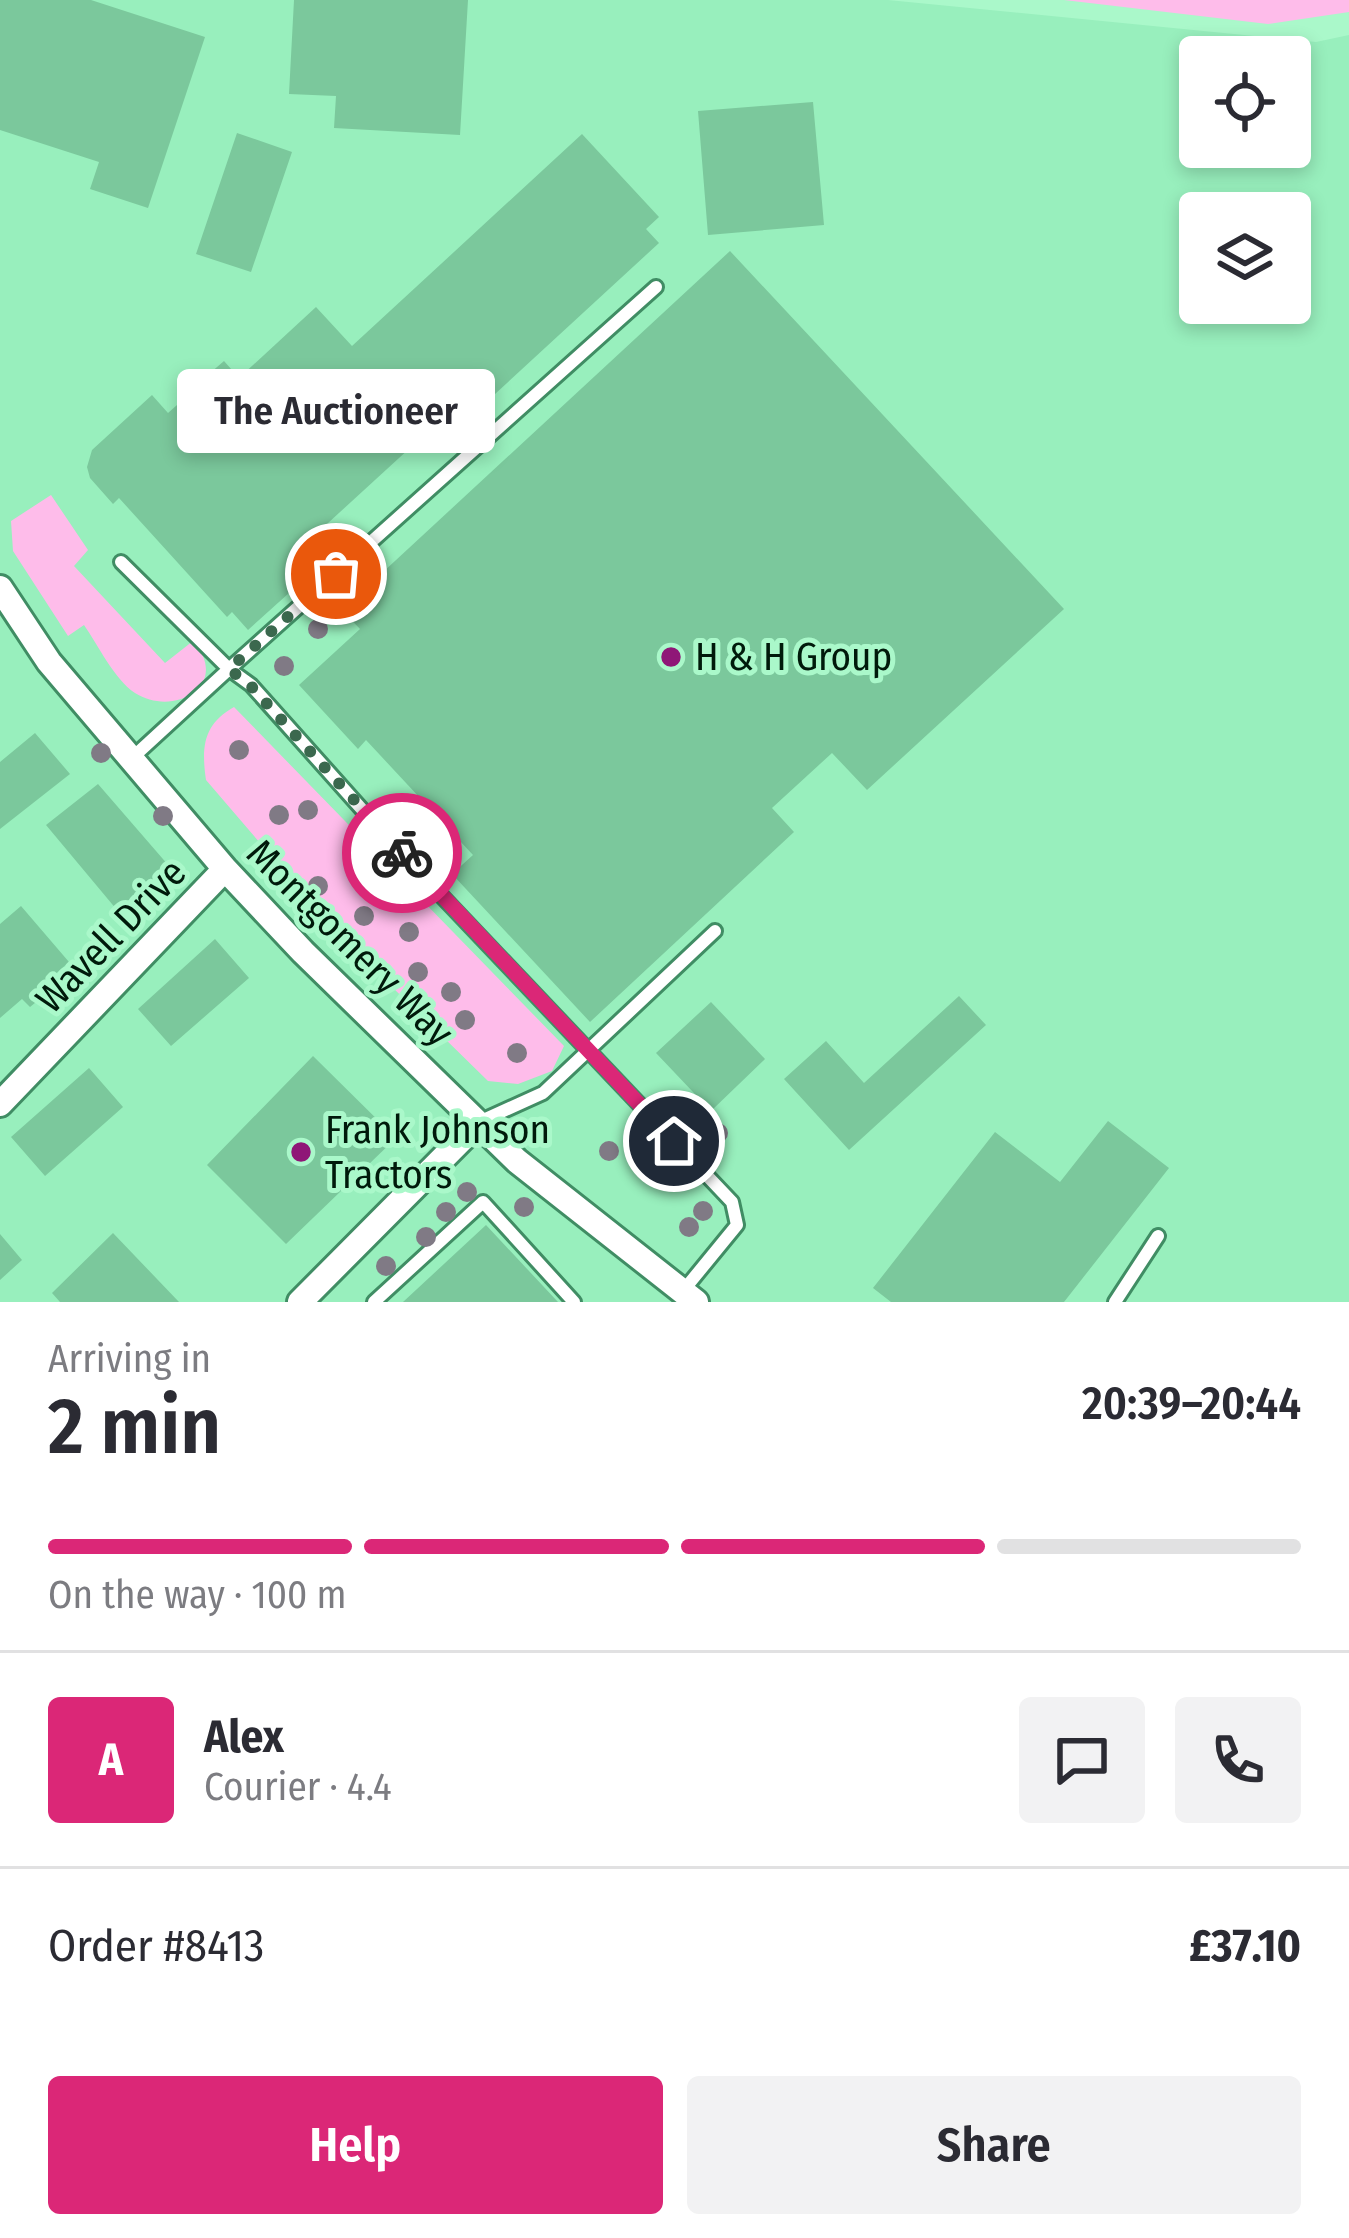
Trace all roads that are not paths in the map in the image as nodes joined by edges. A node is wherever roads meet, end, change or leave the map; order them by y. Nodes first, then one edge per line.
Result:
1 (656, 287) dead end
2 (122, 562) dead end
3 (0, 588) edge
4 (22, 622) junction
5 (0, 639) edge
6 (229, 669) junction
7 (131, 758) junction
8 (225, 869) junction
9 (715, 932) dead end
10 (589, 1050) junction
11 (0, 1104) edge
12 (478, 1123) junction
13 (1157, 1236) dead end
14 (690, 1297) edge
15 (310, 1298) edge
16 (374, 1302) edge
17 (574, 1302) edge
18 (1115, 1302) edge

1 - 6 lane
2 - 6 lane
3 - 4 street, Montgomery Way
4 - 5 street
4 - 7 street, Montgomery Way
6 - 7 lane
6 - 10 lane
7 - 8 street, Montgomery Way
8 - 11 street, Wavell Drive
8 - 12 street, Montgomery Way
9 - 10 lane
10 - 12 lane
10 - 14 lane
12 - 14 street, Montgomery Way
12 - 15 street
13 - 18 lane
16 - 17 lane

